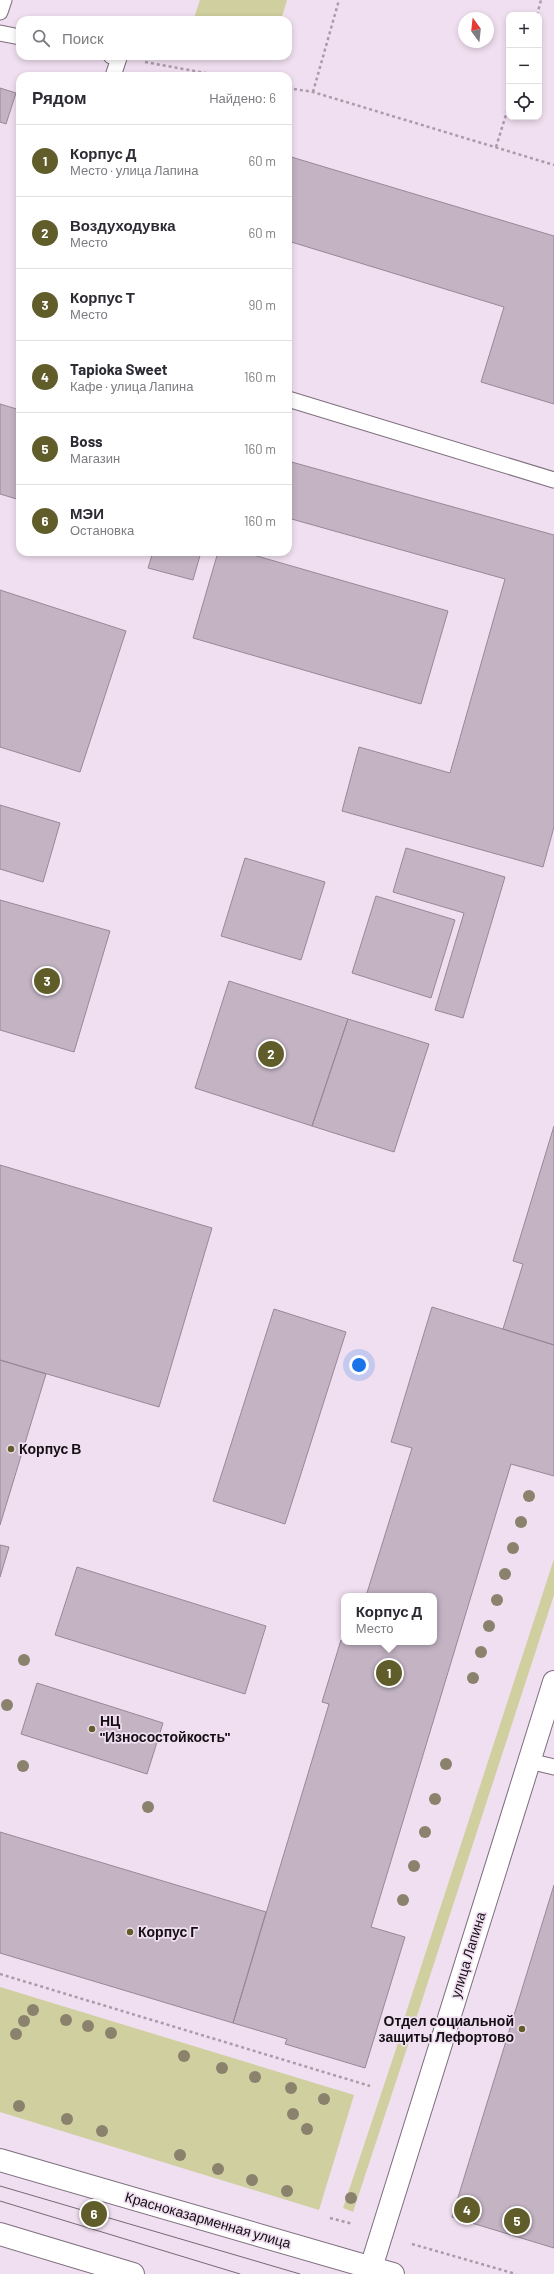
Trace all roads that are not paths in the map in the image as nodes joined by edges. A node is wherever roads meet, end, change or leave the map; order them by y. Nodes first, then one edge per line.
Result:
1 (4, 0) edge
2 (0, 12) edge
3 (0, 33) edge
4 (16, 36) edge
5 (115, 60) edge
6 (113, 72) edge
7 (292, 400) edge
8 (554, 480) edge
9 (554, 1682) edge
10 (529, 1761) junction
11 (554, 1767) edge
12 (0, 2160) edge
13 (0, 2234) edge
14 (370, 2271) edge
15 (133, 2274) edge
16 (393, 2274) edge

1 - 2 lane
3 - 4 lane
5 - 6 lane
7 - 8 lane
9 - 10 street, улица Лапина
10 - 11 lane
10 - 14 street, улица Лапина
12 - 14 street, Красноказарменная улица
13 - 15 street
14 - 16 street, Красноказарменная улица

